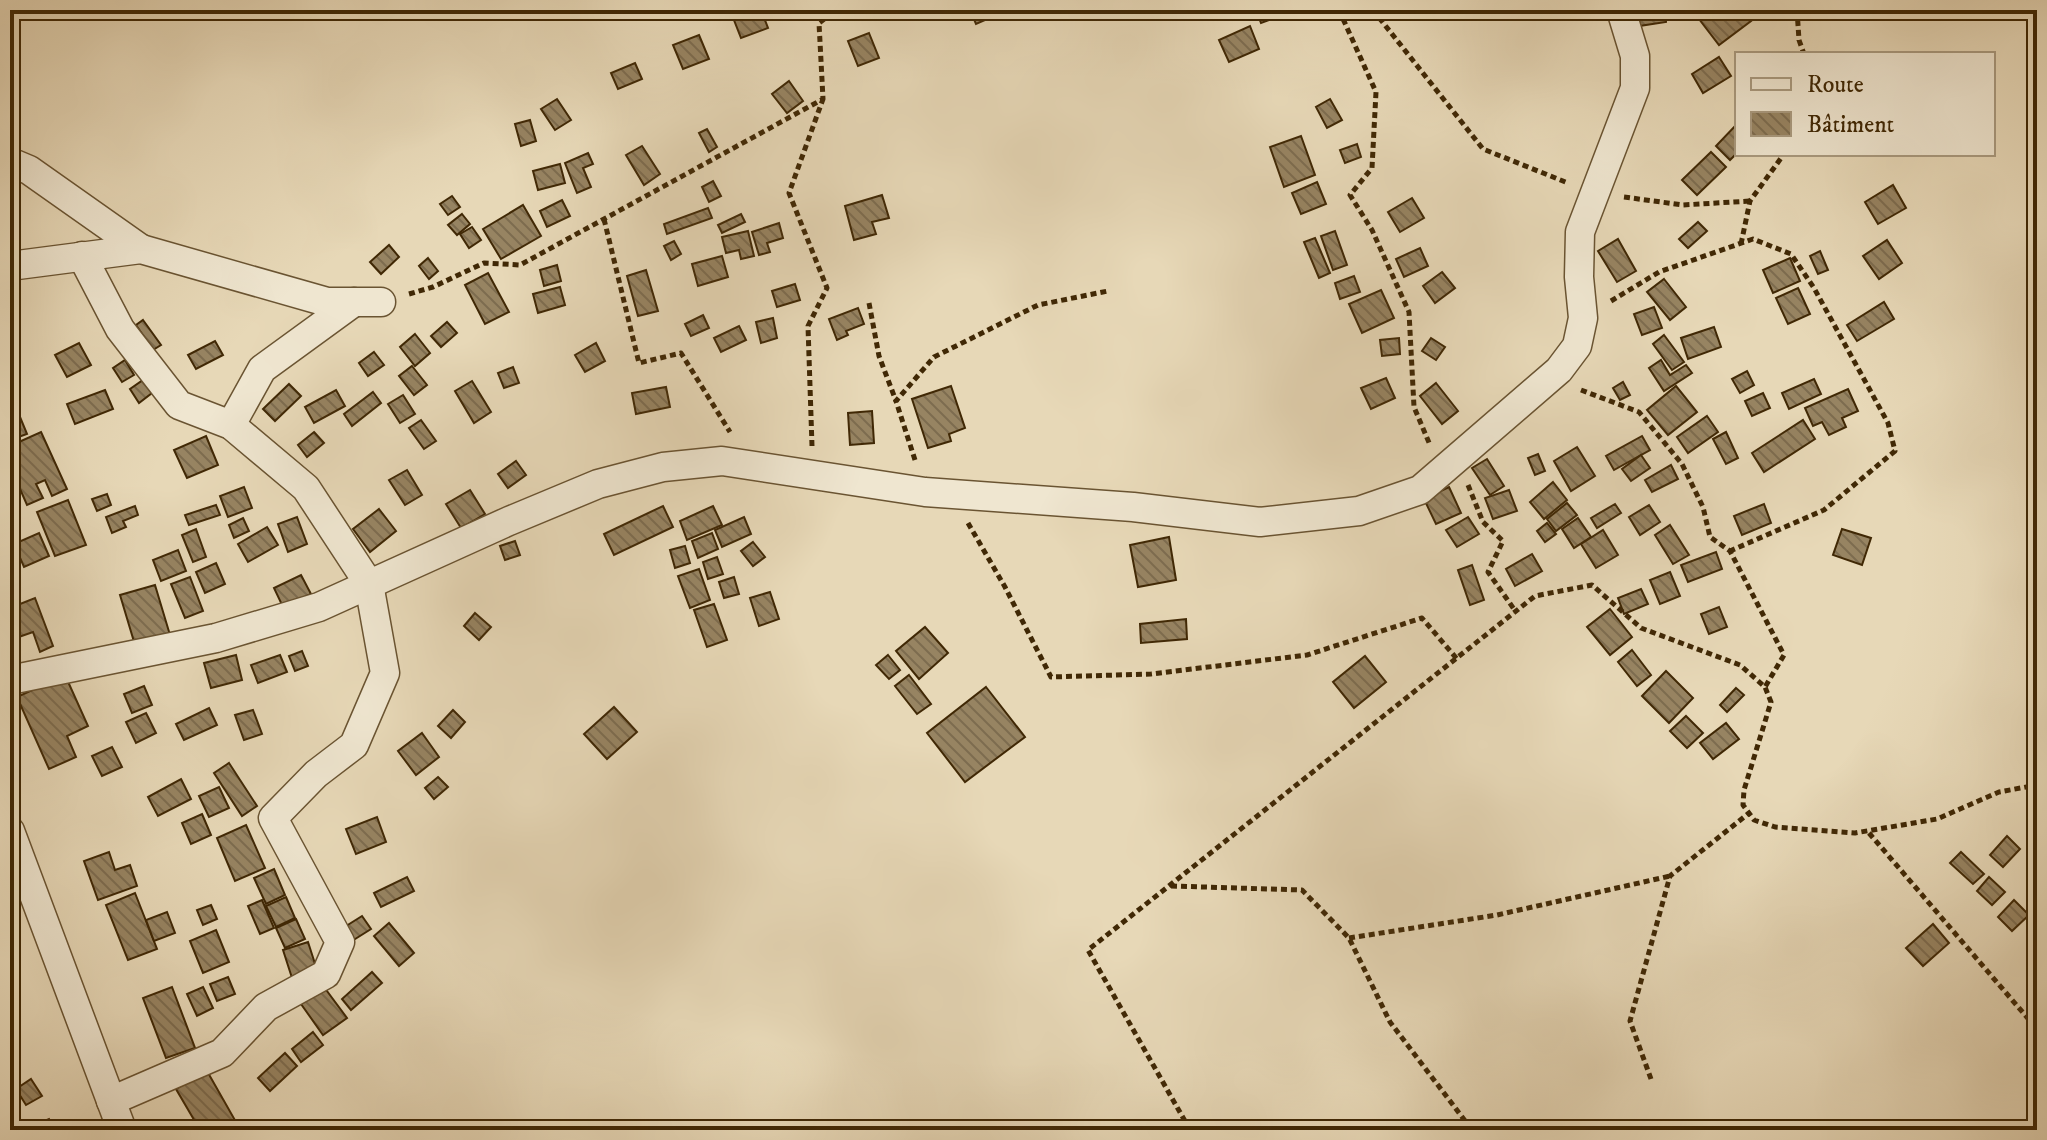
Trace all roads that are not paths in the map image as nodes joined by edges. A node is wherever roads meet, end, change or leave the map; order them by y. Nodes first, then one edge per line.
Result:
1 (1621, 10) edge
2 (10, 162) edge
3 (141, 249) junction
4 (82, 256) junction
5 (10, 266) edge
6 (231, 425) junction
7 (369, 584) junction
8 (10, 680) edge
9 (10, 831) edge
10 (111, 1101) junction
11 (122, 1130) edge

1 - 7 street
2 - 3 street
3 - 4 street
3 - 6 street
4 - 5 street
4 - 6 street
6 - 7 street
7 - 8 street
7 - 10 street
9 - 10 street
10 - 11 street

